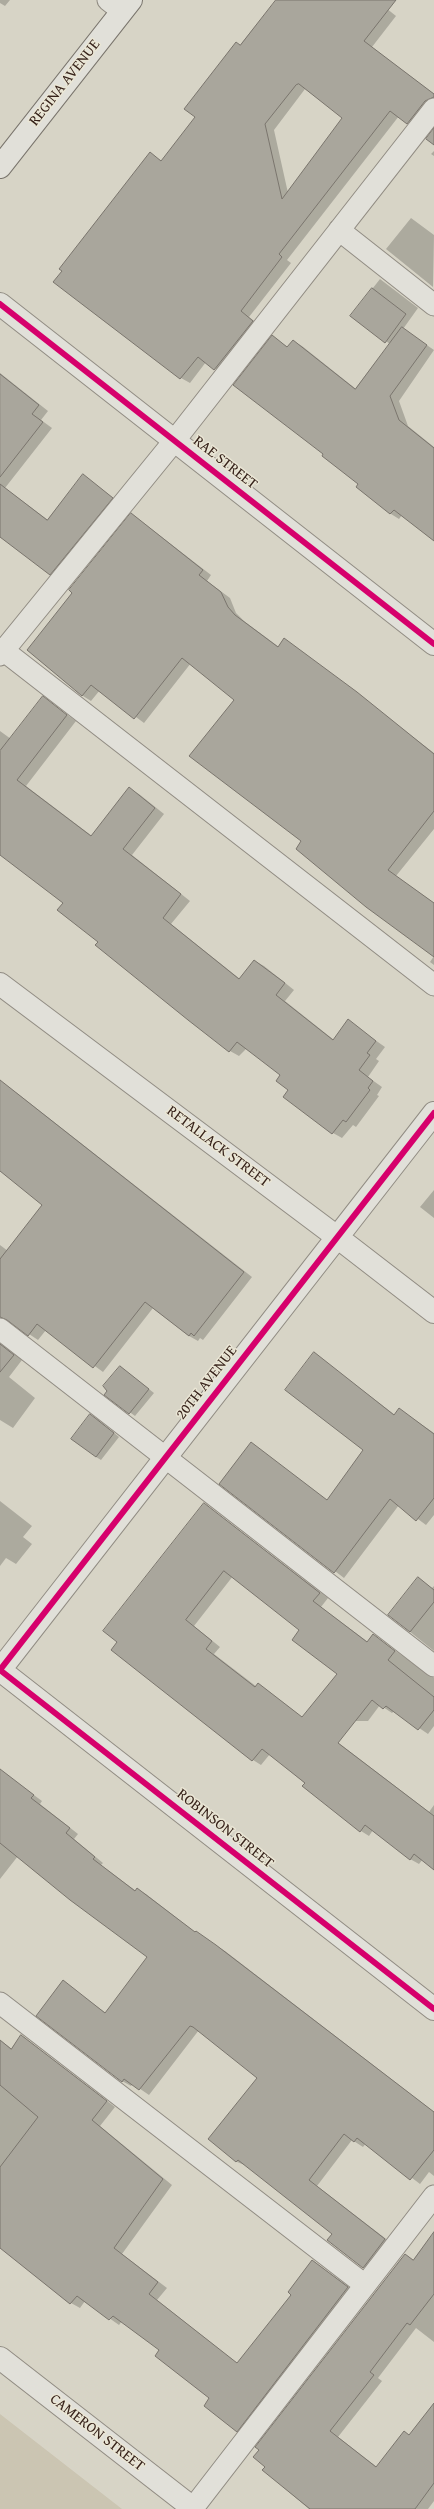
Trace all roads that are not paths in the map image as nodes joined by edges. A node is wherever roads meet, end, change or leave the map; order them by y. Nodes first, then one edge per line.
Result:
1 (120, 4) edge
2 (434, 109) edge
3 (0, 167) edge
4 (338, 230) junction
5 (0, 304) edge
6 (434, 305) edge
7 (175, 440) junction
8 (434, 644) edge
9 (2, 652) edge
10 (0, 984) edge
11 (434, 986) edge
12 (434, 1113) edge
13 (337, 1237) junction
14 (434, 1312) edge
15 (0, 1329) edge
16 (166, 1457) junction
17 (434, 1666) edge
18 (0, 1670) edge
19 (0, 2003) edge
20 (434, 2009) edge
21 (434, 2196) edge
22 (365, 2285) junction
23 (0, 2358) edge
24 (193, 2509) edge

1 - 3 street, REGINA AVENUE
2 - 4 lane
4 - 6 lane
4 - 7 lane
5 - 7 street, RAE STREET
7 - 8 street, RAE STREET
7 - 9 lane
9 - 11 lane
10 - 13 street, RETALLACK STREET
12 - 13 street, 20TH AVENUE
13 - 14 street, RETALLACK STREET
13 - 16 street, 20TH AVENUE
15 - 16 lane
16 - 17 lane
16 - 18 street, 20TH AVENUE
18 - 20 street, ROBINSON STREET
19 - 22 lane
21 - 22 lane
22 - 24 lane
23 - 24 street, CAMERON STREET

